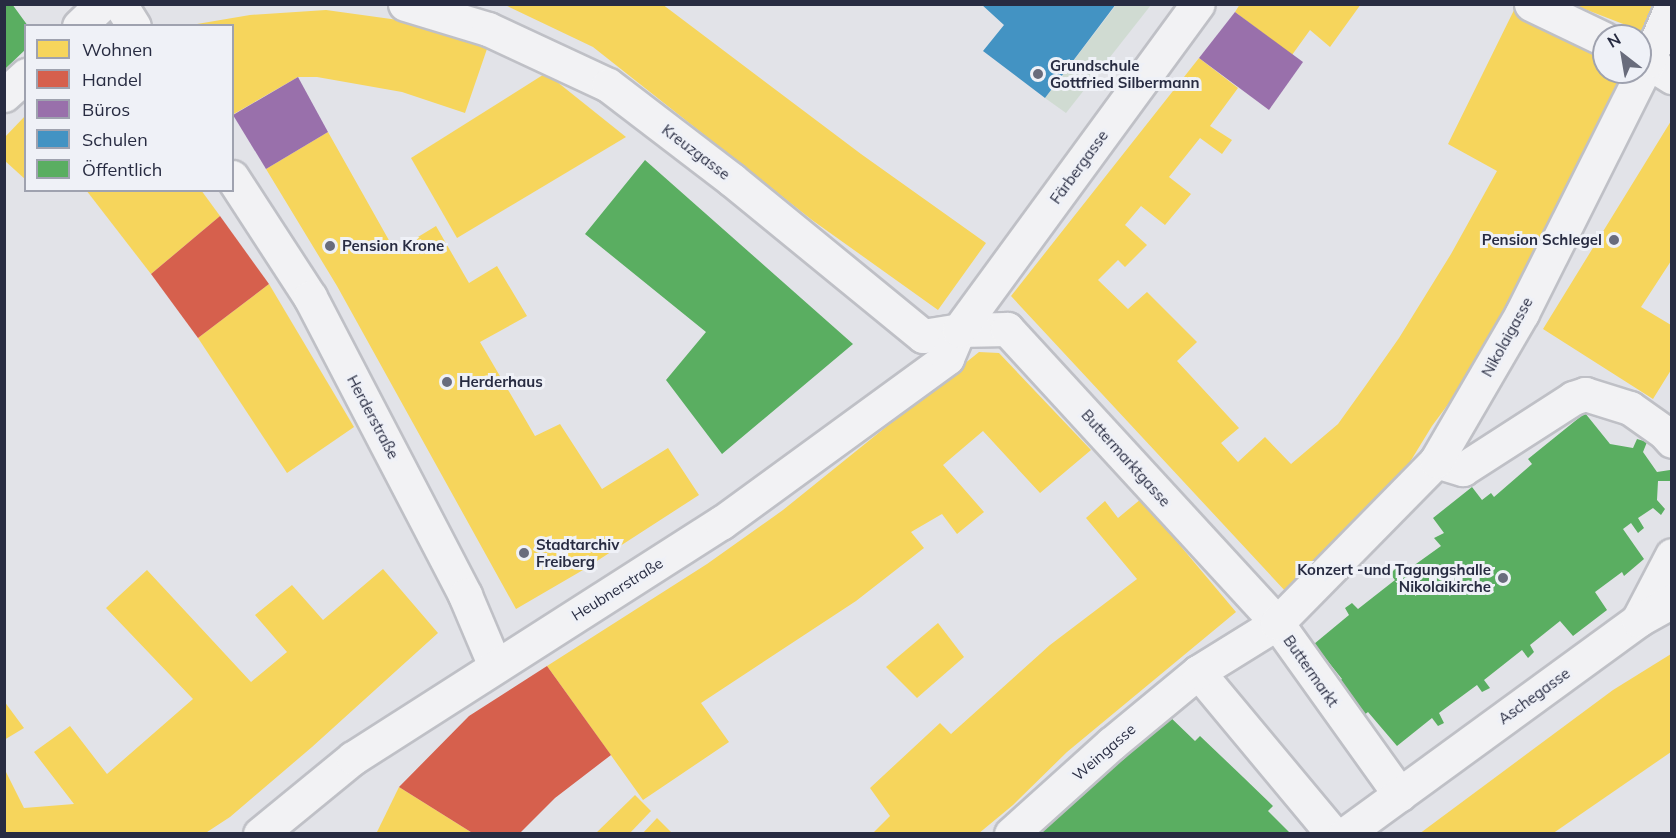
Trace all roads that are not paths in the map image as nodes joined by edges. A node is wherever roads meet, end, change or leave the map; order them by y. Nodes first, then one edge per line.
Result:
1 (102, 4) edge
2 (120, 4) edge
3 (405, 4) edge
4 (1198, 4) edge
5 (1531, 4) edge
6 (1671, 5) edge
7 (81, 24) edge
8 (133, 24) edge
9 (1592, 33) edge
10 (1653, 65) edge
11 (24, 77) edge
12 (4, 95) edge
13 (234, 180) edge
14 (959, 330) junction
15 (1671, 441) edge
16 (1436, 461) junction
17 (1671, 555) edge
18 (1671, 601) edge
19 (1638, 620) junction
20 (1277, 623) junction
21 (495, 666) junction
22 (1198, 672) junction
23 (1400, 795) junction
24 (260, 834) edge
25 (1011, 834) edge
26 (1333, 834) edge
27 (1345, 834) edge

1 - 7 street
2 - 8 street
3 - 14 street, Kreuzgasse
4 - 14 street, Färbergasse
5 - 9 street
6 - 10 street, Nikolaigasse
10 - 16 street, Nikolaigasse
11 - 12 street
13 - 21 street, Herderstraße
14 - 20 street, Buttermarktgasse
14 - 21 street, Heubnerstraße
15 - 16 street
16 - 20 street, Nikolaigasse
17 - 19 street
18 - 19 street, Aschegasse
19 - 23 street, Aschegasse
20 - 22 street, Buttermarkt
20 - 23 street, Buttermarkt
21 - 24 street, Heubnerstraße
22 - 25 street, Weingasse
22 - 26 street
23 - 27 street

